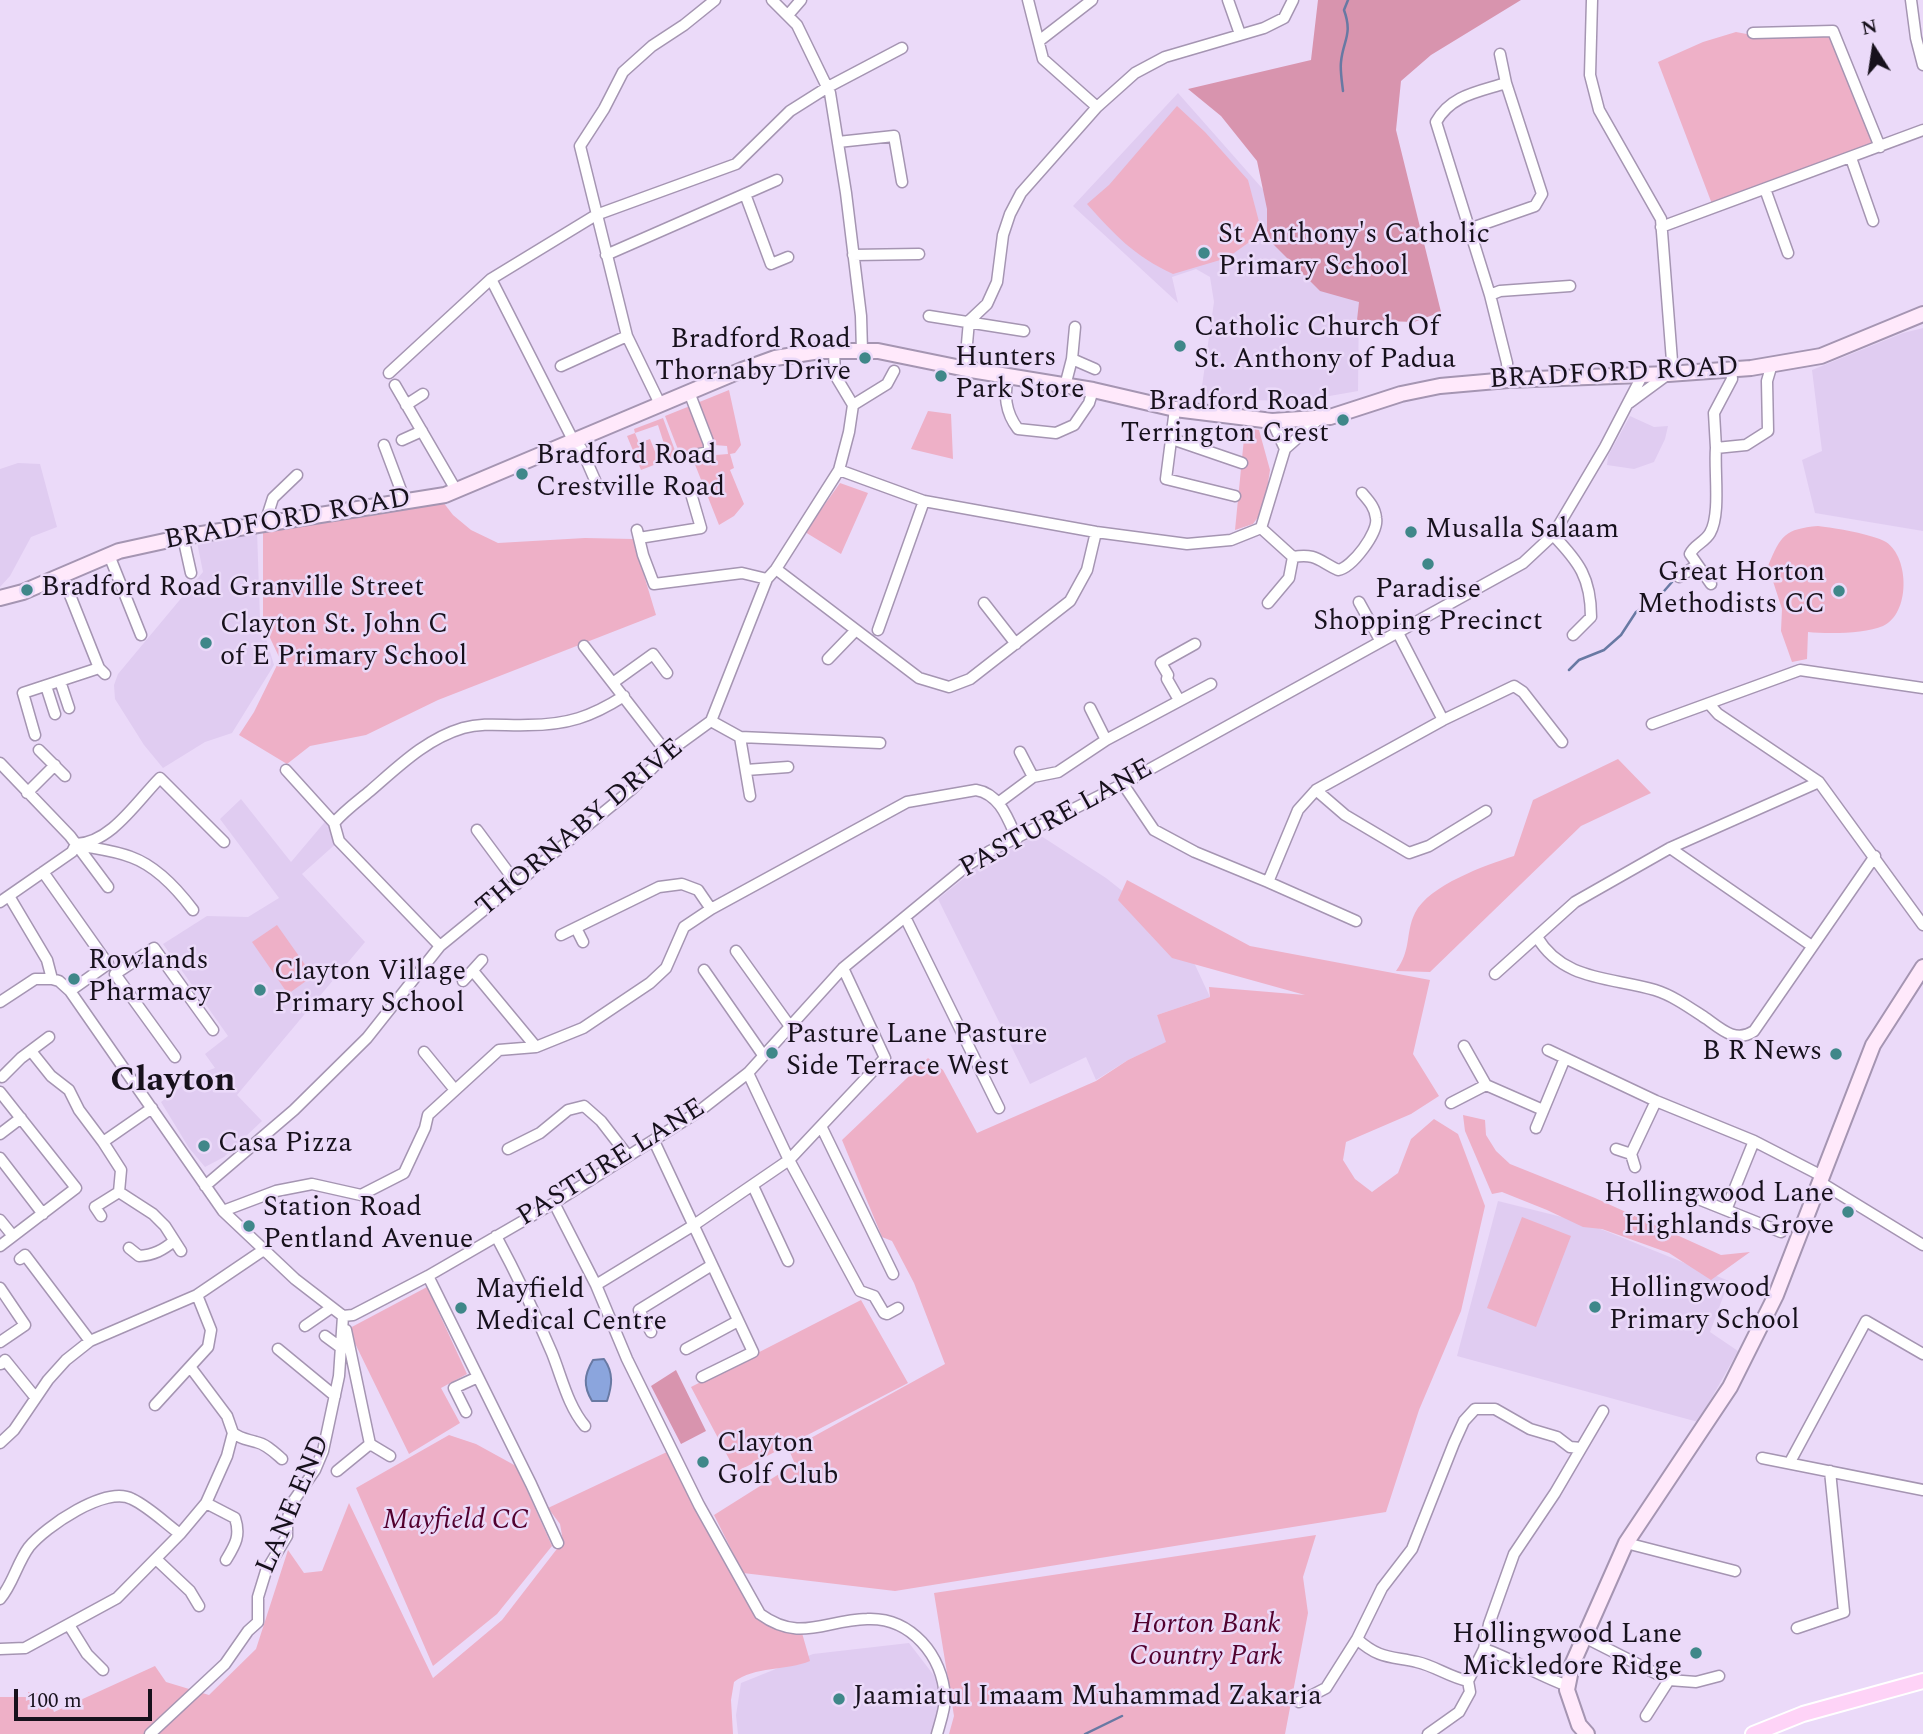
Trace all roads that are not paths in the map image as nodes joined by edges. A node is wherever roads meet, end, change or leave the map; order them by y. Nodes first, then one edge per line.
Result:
1 (715, 0) edge
2 (772, 0) edge
3 (801, 0) edge
4 (1028, 0) edge
5 (1092, 0) edge
6 (1228, 0) edge
7 (1293, 0) edge
8 (1592, 0) edge
9 (1911, 0) edge
10 (788, 15) junction
11 (1754, 33) dead end
12 (1240, 34) junction
13 (1040, 41) junction
14 (902, 48) dead end
15 (1500, 54) dead end
16 (1923, 65) edge
17 (1506, 83) junction
18 (828, 87) junction
19 (1097, 107) junction
20 (1923, 130) edge
21 (838, 142) junction
22 (1880, 147) junction
23 (1851, 158) junction
24 (777, 180) dead end
25 (902, 183) dead end
26 (1765, 189) junction
27 (745, 194) junction
28 (596, 215) junction
29 (1873, 220) dead end
30 (1661, 228) junction
31 (1469, 229) junction
32 (1788, 253) dead end
33 (919, 254) dead end
34 (606, 255) junction
35 (853, 255) junction
36 (788, 257) dead end
37 (491, 279) junction
38 (1570, 286) dead end
39 (1490, 295) junction
40 (1923, 314) edge
41 (929, 316) dead end
42 (970, 321) junction
43 (1075, 327) dead end
44 (1024, 331) dead end
45 (627, 336) junction
46 (834, 351) junction
47 (862, 351) junction
48 (1072, 359) junction
49 (1772, 364) junction
50 (561, 366) dead end
51 (961, 368) junction
52 (1095, 369) dead end
53 (1731, 369) junction
54 (894, 371) dead end
55 (389, 373) dead end
56 (1670, 374) junction
57 (1008, 375) junction
58 (1642, 376) junction
59 (1508, 380) junction
60 (395, 386) dead end
61 (1065, 386) junction
62 (1093, 390) junction
63 (689, 392) junction
64 (423, 394) dead end
65 (660, 404) junction
66 (406, 405) junction
67 (853, 405) junction
68 (1627, 405) junction
69 (1175, 409) junction
70 (1320, 418) junction
71 (1272, 421) junction
72 (422, 431) junction
73 (1172, 439) junction
74 (402, 440) dead end
75 (574, 442) junction
76 (384, 445) dead end
77 (1716, 447) junction
78 (1285, 449) junction
79 (709, 452) dead end
80 (1242, 463) dead end
81 (839, 470) junction
82 (297, 475) dead end
83 (598, 487) dead end
84 (456, 490) junction
85 (1362, 493) dead end
86 (1235, 496) dead end
87 (692, 497) dead end
88 (405, 501) junction
89 (924, 501) junction
90 (265, 523) junction
91 (1261, 528) junction
92 (1096, 532) junction
93 (1553, 535) junction
94 (183, 537) junction
95 (109, 555) junction
96 (1293, 557) junction
97 (1697, 565) junction
98 (776, 569) junction
99 (191, 573) dead end
100 (62, 575) junction
101 (1679, 577) dead end
102 (767, 579) junction
103 (1711, 584) dead end
104 (0, 598) edge
105 (1359, 602) dead end
106 (984, 603) dead end
107 (1268, 603) dead end
108 (878, 630) dead end
109 (855, 631) junction
110 (1396, 631) junction
111 (141, 635) dead end
112 (1573, 635) dead end
113 (1380, 640) junction
114 (1016, 644) junction
115 (1195, 644) dead end
116 (584, 646) dead end
117 (828, 659) dead end
118 (667, 673) dead end
119 (60, 681) junction
120 (614, 682) junction
121 (1211, 684) dead end
122 (46, 686) junction
123 (1923, 688) edge
124 (624, 696) junction
125 (1179, 700) junction
126 (1710, 705) junction
127 (69, 708) dead end
128 (1090, 708) dead end
129 (55, 714) dead end
130 (1443, 720) junction
131 (711, 721) junction
132 (1652, 724) dead end
133 (34, 735) dead end
134 (740, 737) junction
135 (1106, 740) junction
136 (880, 743) dead end
137 (1562, 743) dead end
138 (39, 750) dead end
139 (1020, 752) dead end
140 (667, 753) junction
141 (0, 763) edge
142 (55, 765) junction
143 (788, 767) dead end
144 (286, 770) dead end
145 (746, 770) junction
146 (65, 776) dead end
147 (1033, 777) junction
148 (1819, 782) junction
149 (1123, 784) junction
150 (1316, 790) junction
151 (27, 793) junction
152 (750, 796) dead end
153 (998, 803) junction
154 (1486, 811) dead end
155 (334, 823) junction
156 (477, 830) dead end
157 (1017, 839) junction
158 (224, 842) dead end
159 (76, 844) junction
160 (1670, 848) junction
161 (1875, 856) junction
162 (43, 872) junction
163 (1268, 881) junction
164 (517, 884) junction
165 (108, 887) dead end
166 (5, 899) edge
167 (711, 909) junction
168 (193, 910) dead end
169 (905, 918) junction
170 (1356, 921) dead end
171 (1923, 925) edge
172 (576, 928) junction
173 (561, 935) dead end
174 (1538, 937) junction
175 (583, 943) dead end
176 (440, 946) junction
177 (1812, 946) junction
178 (736, 951) dead end
179 (482, 960) dead end
180 (108, 964) junction
181 (1923, 967) edge
182 (843, 968) junction
183 (704, 970) dead end
184 (472, 971) junction
185 (115, 974) junction
186 (1495, 974) dead end
187 (52, 979) junction
188 (463, 981) dead end
189 (70, 991) junction
190 (0, 1003) edge
191 (789, 1025) junction
192 (214, 1030) dead end
193 (49, 1037) dead end
194 (1464, 1046) dead end
195 (537, 1047) junction
196 (1548, 1050) dead end
197 (31, 1051) junction
198 (424, 1052) dead end
199 (763, 1055) junction
200 (175, 1057) dead end
201 (1565, 1058) junction
202 (748, 1073) junction
203 (2, 1077) dead end
204 (1486, 1085) junction
205 (455, 1090) junction
206 (0, 1092) edge
207 (1656, 1101) junction
208 (1451, 1103) dead end
209 (152, 1108) junction
210 (999, 1108) dead end
211 (1543, 1110) junction
212 (21, 1118) junction
213 (821, 1126) junction
214 (1536, 1128) dead end
215 (0, 1134) edge
216 (654, 1141) junction
217 (1754, 1141) junction
218 (103, 1142) junction
219 (508, 1149) dead end
220 (1616, 1149) dead end
221 (1631, 1154) junction
222 (628, 1156) junction
223 (0, 1158) edge
224 (789, 1160) junction
225 (1635, 1167) dead end
226 (1821, 1179) junction
227 (205, 1186) junction
228 (753, 1186) junction
229 (119, 1192) junction
230 (1701, 1199) dead end
231 (554, 1203) junction
232 (1726, 1210) junction
233 (223, 1211) junction
234 (43, 1214) junction
235 (101, 1216) dead end
236 (0, 1220) edge
237 (694, 1225) junction
238 (1781, 1232) dead end
239 (13, 1236) junction
240 (496, 1236) junction
241 (174, 1241) junction
242 (0, 1245) edge
243 (1923, 1245) edge
244 (130, 1248) dead end
245 (181, 1251) dead end
246 (262, 1251) junction
247 (20, 1259) dead end
248 (789, 1261) dead end
249 (712, 1265) junction
250 (893, 1274) dead end
251 (428, 1276) junction
252 (596, 1285) junction
253 (0, 1288) edge
254 (197, 1295) junction
255 (331, 1308) junction
256 (898, 1308) dead end
257 (343, 1316) junction
258 (738, 1321) junction
259 (305, 1326) dead end
260 (650, 1332) dead end
261 (325, 1336) dead end
262 (90, 1341) junction
263 (0, 1342) edge
264 (340, 1347) junction
265 (278, 1349) dead end
266 (686, 1349) dead end
267 (1923, 1354) edge
268 (1, 1364) edge
269 (191, 1368) junction
270 (478, 1377) junction
271 (702, 1377) dead end
272 (335, 1396) junction
273 (35, 1397) junction
274 (155, 1405) dead end
275 (466, 1412) dead end
276 (1603, 1412) dead end
277 (585, 1426) dead end
278 (233, 1433) junction
279 (0, 1443) edge
280 (370, 1444) junction
281 (1581, 1448) junction
282 (390, 1456) dead end
283 (1762, 1458) dead end
284 (282, 1459) dead end
285 (1790, 1462) junction
286 (337, 1471) dead end
287 (1830, 1471) junction
288 (1923, 1490) edge
289 (206, 1503) junction
290 (180, 1534) junction
291 (558, 1543) dead end
292 (1626, 1543) junction
293 (156, 1559) junction
294 (226, 1560) dead end
295 (1735, 1570) dead end
296 (0, 1599) edge
297 (199, 1606) dead end
298 (69, 1625) junction
299 (1797, 1629) dead end
300 (1584, 1637) junction
301 (1357, 1639) junction
302 (0, 1649) edge
303 (1483, 1649) junction
304 (103, 1670) dead end
305 (1719, 1676) dead end
306 (1669, 1680) junction
307 (1468, 1681) junction
308 (1923, 1681) edge
309 (1568, 1686) junction
310 (1299, 1702) dead end
311 (1646, 1716) dead end
312 (1759, 1733) edge
313 (150, 1734) edge
314 (937, 1734) edge
315 (1428, 1734) edge
316 (1587, 1734) edge

1 - 28 street
2 - 10 street
3 - 10 street
4 - 13 street
5 - 13 street
6 - 12 street
7 - 12 street
8 - 30 street
9 - 16 street
10 - 18 street
11 - 22 street
12 - 19 street
13 - 19 street
14 - 18 street
15 - 17 street
17 - 31 street
17 - 31 street
18 - 21 street
18 - 28 street
19 - 42 street
20 - 22 street
21 - 25 street
21 - 35 street
22 - 23 street
23 - 26 street
23 - 29 street
24 - 27 street
26 - 30 street
26 - 32 street
27 - 34 street
27 - 36 street
28 - 34 street
28 - 37 street
30 - 56 street
31 - 39 street
33 - 35 street
34 - 45 street
35 - 47 street
37 - 55 street
37 - 75 street
38 - 39 street
39 - 59 street
40 - 49 street, BRADFORD ROAD
41 - 42 street
42 - 44 street
42 - 51 street
43 - 48 street
45 - 50 street
45 - 65 street
46 - 47 street, BRADFORD ROAD
46 - 63 street, BRADFORD ROAD
46 - 67 street
47 - 51 street, BRADFORD ROAD
48 - 52 street
48 - 61 street
49 - 53 street, BRADFORD ROAD
49 - 77 street
51 - 57 street, BRADFORD ROAD
53 - 56 street, BRADFORD ROAD
53 - 77 street
54 - 67 street
56 - 58 street, BRADFORD ROAD
56 - 68 street, PASTURE LANE
57 - 61 street, BRADFORD ROAD
57 - 62 street
58 - 59 street, BRADFORD ROAD
58 - 68 street, PASTURE LANE
59 - 70 street, BRADFORD ROAD
60 - 66 street
61 - 62 street, BRADFORD ROAD
62 - 69 street, BRADFORD ROAD
63 - 65 street, BRADFORD ROAD
63 - 79 street
64 - 66 street
65 - 75 street, BRADFORD ROAD
66 - 72 street
67 - 81 street, THORNABY DRIVE
68 - 93 street, PASTURE LANE
69 - 71 street, BRADFORD ROAD
69 - 73 street
70 - 71 street, BRADFORD ROAD
70 - 78 street
71 - 78 street
72 - 74 street
72 - 84 street
73 - 80 street
73 - 86 street
75 - 83 street
75 - 84 street, BRADFORD ROAD
76 - 88 street
77 - 97 street
78 - 91 street
81 - 89 street
81 - 98 street, THORNABY DRIVE
82 - 90 street
84 - 88 street, BRADFORD ROAD
85 - 96 street
87 - 102 street
88 - 90 street, BRADFORD ROAD
89 - 92 street
89 - 108 street
90 - 94 street, BRADFORD ROAD
91 - 92 street
91 - 96 street
92 - 114 street
93 - 110 street, PASTURE LANE
93 - 112 street
94 - 95 street, BRADFORD ROAD
94 - 99 street
95 - 100 street, BRADFORD ROAD
95 - 111 street
96 - 107 street
97 - 101 street
97 - 103 street
98 - 102 street, THORNABY DRIVE
98 - 109 street
100 - 104 street, BRADFORD ROAD
100 - 119 street
102 - 131 street, THORNABY DRIVE
105 - 113 street
106 - 114 street
109 - 114 street
109 - 117 street
110 - 113 street, PASTURE LANE
110 - 130 street
113 - 149 street, PASTURE LANE
115 - 125 street
116 - 120 street
118 - 120 street
119 - 122 street
119 - 127 street
120 - 124 street
121 - 125 street
122 - 129 street
122 - 133 street
123 - 126 street
124 - 140 street
124 - 155 street
125 - 135 street
126 - 132 street
126 - 148 street
128 - 135 street
130 - 137 street
130 - 150 street
131 - 134 street
131 - 140 street, THORNABY DRIVE
134 - 136 street
134 - 145 street
135 - 147 street
138 - 142 street
139 - 147 street
140 - 164 street, THORNABY DRIVE
141 - 151 street
142 - 146 street
142 - 151 street
143 - 145 street
144 - 155 street
145 - 152 street
147 - 153 street
148 - 160 street
148 - 161 street
149 - 157 street, PASTURE LANE
149 - 163 street
150 - 154 street
150 - 163 street
151 - 159 street
153 - 157 street
153 - 167 street
155 - 176 street
156 - 164 street
157 - 169 street, PASTURE LANE
158 - 159 street
159 - 162 street
159 - 165 street
159 - 168 street
160 - 174 street
160 - 177 street
161 - 171 street
161 - 177 street
162 - 166 street
162 - 180 street
163 - 170 street
164 - 176 street, THORNABY DRIVE
166 - 187 street
167 - 172 street
167 - 195 street
169 - 182 street, PASTURE LANE
169 - 210 street
172 - 173 street
172 - 175 street
174 - 177 street
174 - 186 street
176 - 227 street, THORNABY DRIVE
178 - 191 street
179 - 184 street
180 - 185 street
180 - 189 street
181 - 226 street
182 - 191 street, PASTURE LANE
182 - 213 street
183 - 199 street
184 - 188 street
184 - 195 street
185 - 192 street
185 - 200 street
187 - 189 street
187 - 190 street
189 - 209 street
191 - 199 street, PASTURE LANE
193 - 197 street
194 - 204 street
195 - 205 street
196 - 201 street
197 - 203 street
197 - 218 street
198 - 205 street
199 - 202 street, PASTURE LANE
201 - 207 street
201 - 211 street
202 - 216 street, PASTURE LANE
202 - 224 street
204 - 208 street
204 - 211 street
205 - 233 street
206 - 212 street
207 - 217 street
207 - 221 street
209 - 218 street
209 - 227 street
211 - 214 street
212 - 215 street
212 - 234 street
213 - 224 street
213 - 250 street
216 - 222 street, PASTURE LANE
216 - 237 street
217 - 226 street
217 - 232 street
218 - 229 street
219 - 222 street
220 - 221 street
221 - 225 street
222 - 231 street, PASTURE LANE
223 - 234 street
224 - 228 street
224 - 256 street
226 - 243 street
226 - 292 street
227 - 233 street
228 - 237 street
228 - 248 street
229 - 235 street
229 - 241 street
230 - 232 street
231 - 240 street, PASTURE LANE
231 - 252 street
232 - 238 street
233 - 246 street
234 - 239 street
236 - 239 street
237 - 249 street
237 - 252 street
239 - 242 street
240 - 251 street, PASTURE LANE
240 - 277 street
241 - 244 street
241 - 245 street
246 - 254 street
246 - 255 street
247 - 262 street
249 - 258 street
249 - 260 street
251 - 257 street, PASTURE LANE
251 - 270 street
252 - 314 street
253 - 263 street
254 - 262 street
254 - 269 street
255 - 257 street
255 - 259 street
257 - 264 street, LANE END
257 - 280 street
258 - 266 street
258 - 271 street
261 - 264 street
262 - 273 street
264 - 272 street, LANE END
265 - 272 street
267 - 285 street
268 - 273 street
269 - 274 street
269 - 278 street
270 - 275 street
270 - 291 street
272 - 313 street, LANE END
273 - 279 street
276 - 281 street
278 - 284 street
278 - 289 street
280 - 282 street
280 - 286 street
281 - 301 street
281 - 303 street
283 - 285 street
285 - 287 street
287 - 288 street
287 - 299 street
289 - 290 street
289 - 294 street
290 - 293 street
290 - 296 street
292 - 295 street
292 - 300 street
293 - 297 street
293 - 298 street
298 - 302 street
298 - 304 street
300 - 306 street
300 - 309 street
301 - 307 street
301 - 310 street
303 - 307 street
303 - 309 street
305 - 306 street
306 - 311 street
307 - 315 street
308 - 312 main road
309 - 316 street

